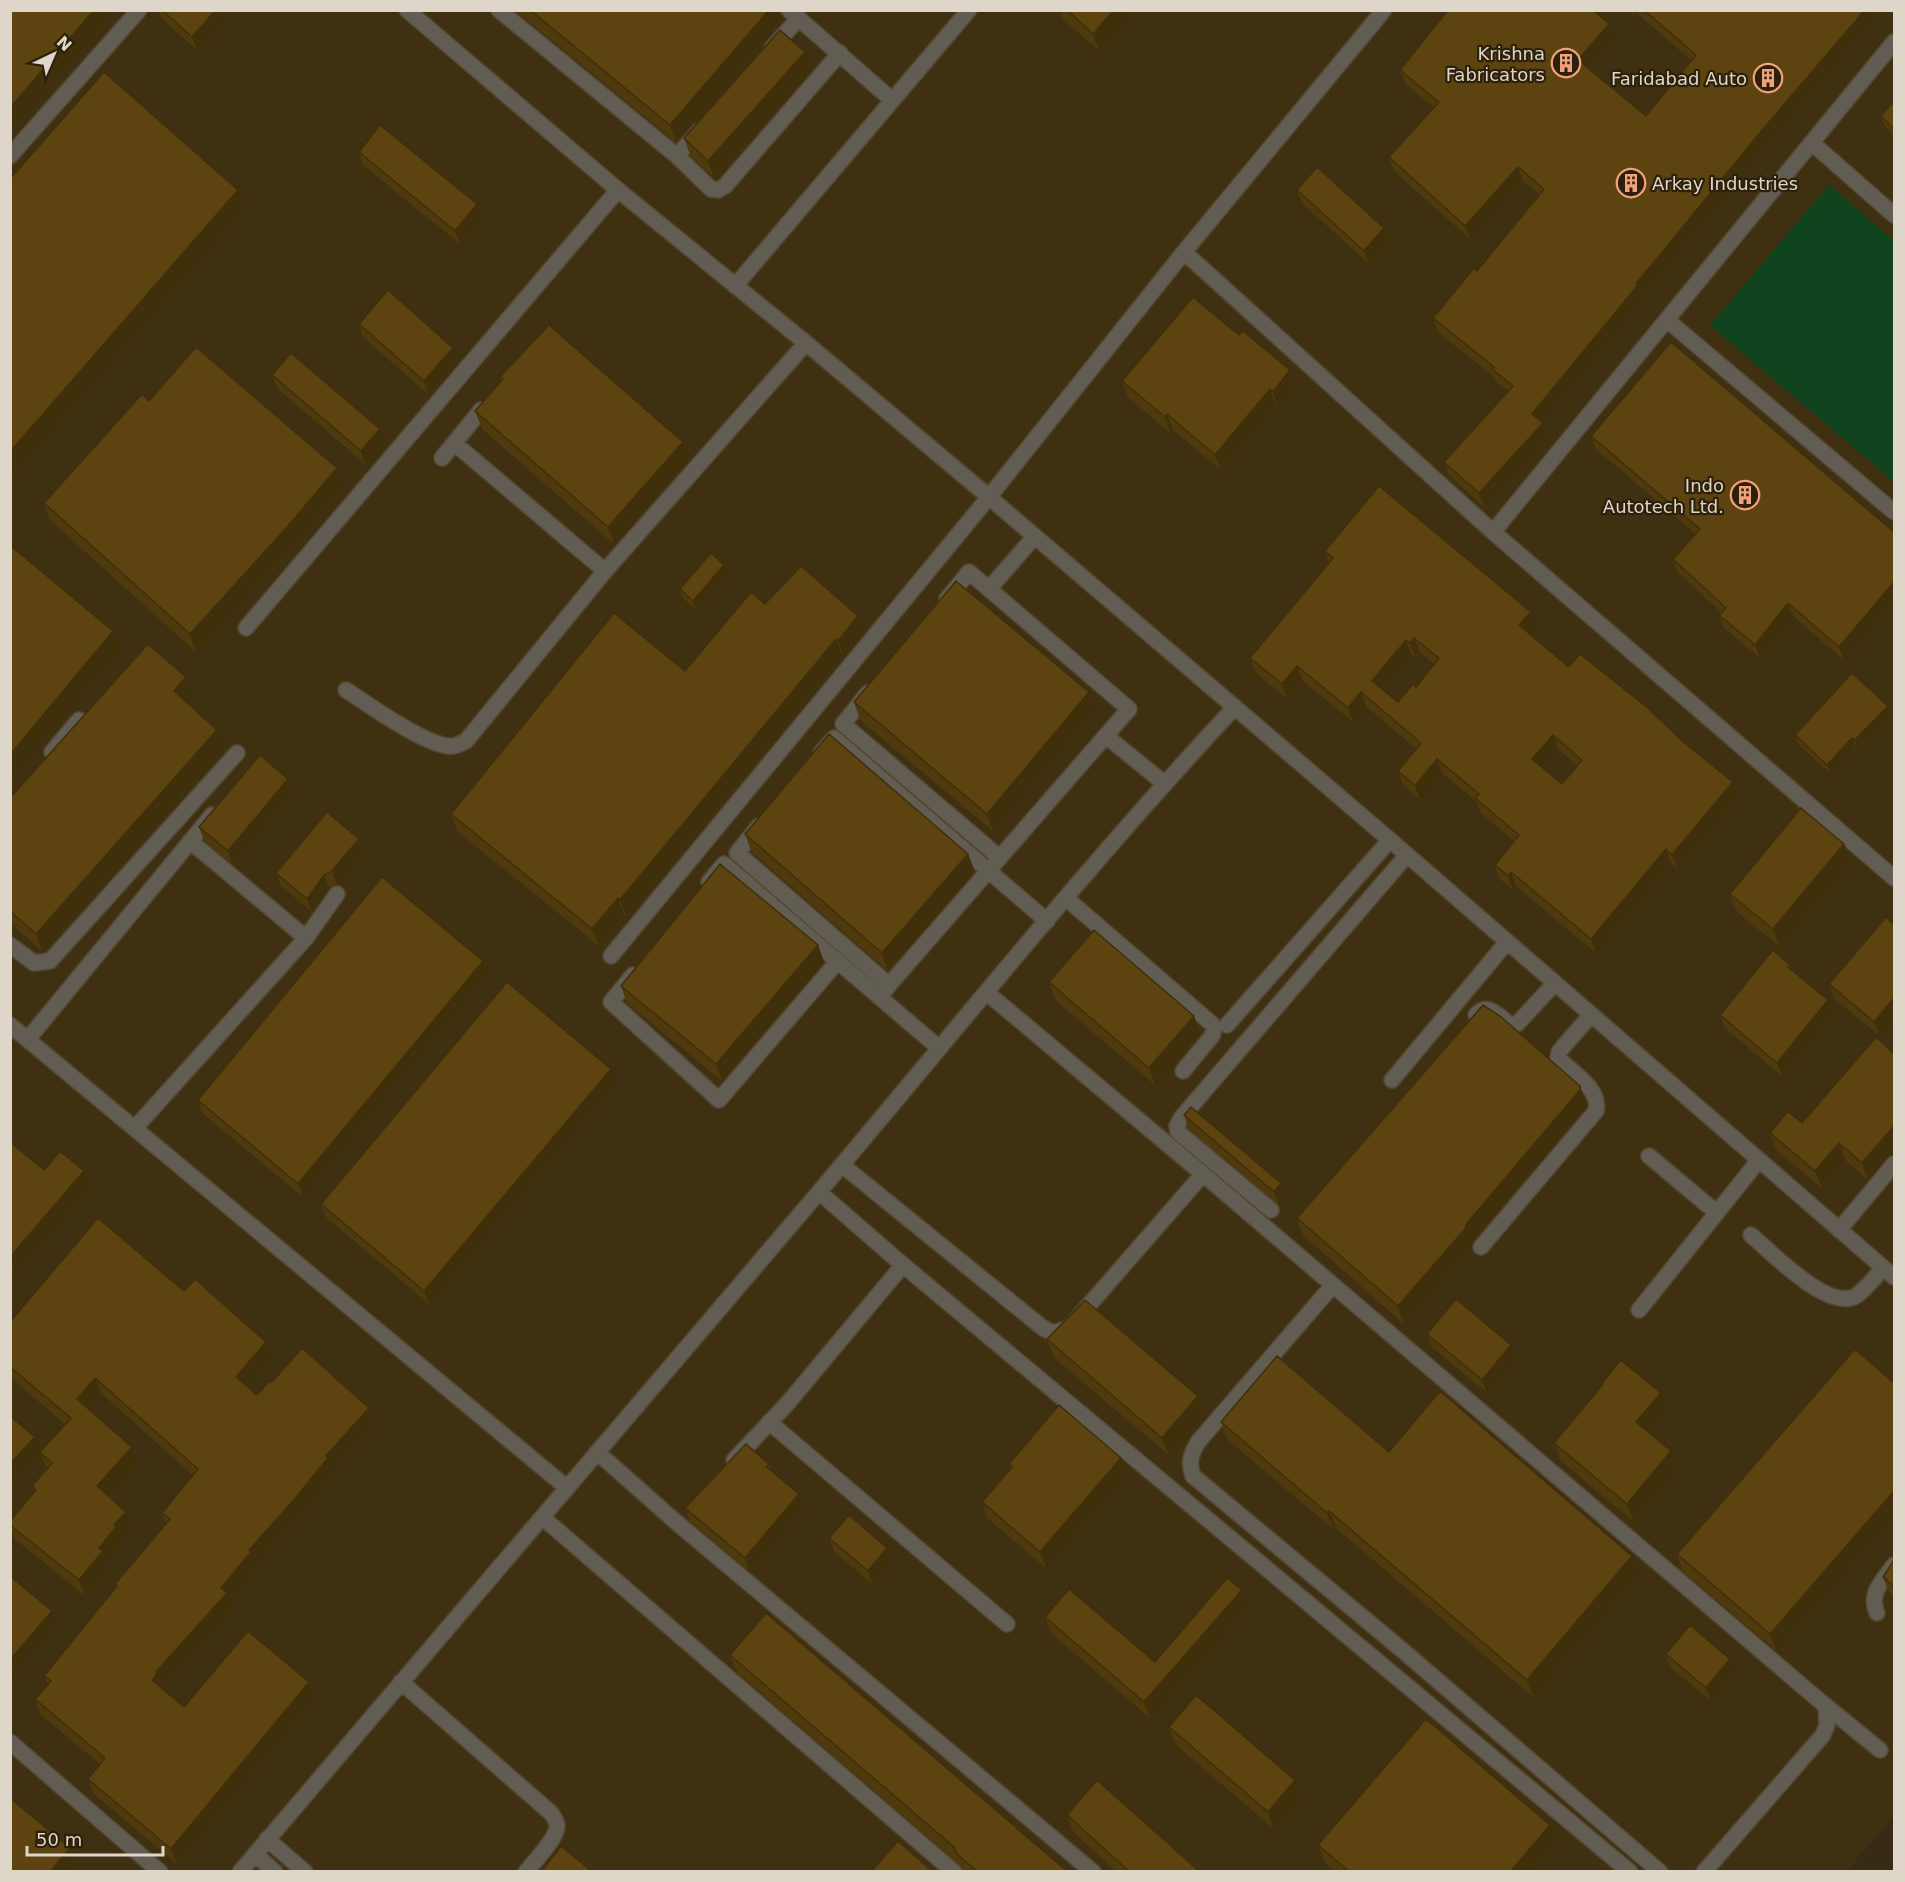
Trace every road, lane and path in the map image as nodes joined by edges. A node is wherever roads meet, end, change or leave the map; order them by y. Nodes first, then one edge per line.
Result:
1 (139, 10) edge
2 (407, 10) edge
3 (499, 10) edge
4 (969, 10) edge
5 (1384, 10) edge
6 (794, 14) edge
7 (1894, 42) edge
8 (840, 53) junction
9 (761, 62) edge
10 (892, 100) junction
11 (708, 122) edge
12 (1812, 143) junction
13 (10, 156) edge
14 (677, 156) junction
15 (618, 190) junction
16 (1894, 215) edge
17 (1184, 252) junction
18 (735, 286) junction
19 (1667, 320) junction
20 (806, 343) junction
21 (481, 410) edge
22 (454, 443) junction
23 (442, 458) dead end
24 (989, 496) junction
25 (1894, 512) edge
26 (1493, 532) junction
27 (1035, 536) junction
28 (605, 571) junction
29 (989, 589) junction
30 (940, 608) edge
31 (246, 628) dead end
32 (880, 679) edge
33 (346, 690) dead end
34 (1235, 707) junction
35 (79, 720) edge
36 (1106, 736) junction
37 (237, 753) dead end
38 (811, 764) edge
39 (41, 765) edge
40 (1165, 784) junction
41 (224, 800) edge
42 (766, 818) edge
43 (1390, 840) junction
44 (190, 841) junction
45 (1407, 855) junction
46 (1000, 858) junction
47 (988, 871) junction
48 (1894, 878) edge
49 (701, 892) edge
50 (337, 894) dead end
51 (1066, 899) junction
52 (1047, 921) junction
53 (306, 938) junction
54 (1507, 942) junction
55 (10, 945) edge
56 (611, 956) dead end
57 (838, 961) junction
58 (641, 965) edge
59 (1555, 983) junction
60 (885, 992) junction
61 (986, 992) junction
62 (1592, 1015) junction
63 (10, 1025) edge
64 (1227, 1025) dead end
65 (1464, 1028) edge
66 (27, 1039) junction
67 (939, 1048) junction
68 (1183, 1071) dead end
69 (1392, 1080) dead end
70 (135, 1128) junction
71 (1649, 1156) dead end
72 (1759, 1160) junction
73 (1894, 1164) edge
74 (842, 1165) junction
75 (1203, 1174) junction
76 (819, 1192) junction
77 (1271, 1210) dead end
78 (1717, 1212) junction
79 (1839, 1230) junction
80 (1750, 1235) dead end
81 (1481, 1247) dead end
82 (903, 1265) junction
83 (1889, 1273) edge
84 (1334, 1285) junction
85 (1639, 1310) dead end
86 (769, 1422) junction
87 (597, 1452) junction
88 (722, 1472) edge
89 (566, 1487) junction
90 (542, 1517) junction
91 (1894, 1565) edge
92 (1877, 1613) dead end
93 (1007, 1624) dead end
94 (401, 1682) junction
95 (1826, 1706) junction
96 (10, 1742) edge
97 (1880, 1750) dead end
98 (267, 1839) junction
99 (255, 1854) junction
100 (160, 1872) edge
101 (240, 1872) edge
102 (275, 1872) edge
103 (305, 1872) edge
104 (526, 1872) edge
105 (954, 1872) edge
106 (1093, 1872) edge
107 (1630, 1872) edge
108 (1660, 1872) edge
109 (1704, 1872) edge

1 - 13 street
2 - 15 street
3 - 14 street
4 - 10 street
5 - 17 street
6 - 8 street
6 - 9 street
7 - 12 street
8 - 10 street
8 - 14 street
10 - 18 street
11 - 14 street
12 - 16 street
12 - 19 street
15 - 18 street
15 - 31 street
17 - 24 street
17 - 26 street
18 - 20 street
19 - 25 street
19 - 26 street
20 - 24 street
20 - 28 street
21 - 22 street
22 - 23 street
22 - 28 street
24 - 27 street
24 - 56 street
26 - 48 street
27 - 29 street
27 - 34 street
28 - 33 street
29 - 30 street
29 - 36 street
32 - 46 street
34 - 40 street
34 - 43 street
35 - 39 street
36 - 40 street
36 - 46 street
37 - 55 street
38 - 47 street
40 - 51 street
41 - 44 street
42 - 60 street
43 - 45 street
43 - 64 street
44 - 53 street
44 - 66 street
45 - 54 street
45 - 77 street
46 - 47 street
47 - 52 street
47 - 60 street
49 - 57 street
50 - 53 street
51 - 52 street
51 - 68 street
52 - 61 street
53 - 70 street
54 - 59 street
54 - 69 street
57 - 58 street
57 - 60 street
59 - 62 street
59 - 65 street
60 - 67 street
61 - 67 street
61 - 75 street
62 - 72 street
62 - 81 street
63 - 66 street
66 - 70 street
67 - 74 street
70 - 89 street
71 - 78 street
72 - 78 street
72 - 79 street
73 - 79 street
74 - 75 street
74 - 76 street
75 - 84 street
76 - 82 street
76 - 87 street
78 - 85 street
79 - 83 street
80 - 83 street
82 - 86 street
82 - 107 street
84 - 95 street
84 - 108 street
86 - 88 street
86 - 93 street
87 - 89 street
87 - 106 street
89 - 90 street
90 - 94 street
90 - 105 street
91 - 92 street
94 - 98 street
94 - 104 street
95 - 97 street
95 - 109 street
96 - 100 street
98 - 99 street
98 - 103 street
99 - 101 street
99 - 102 street

